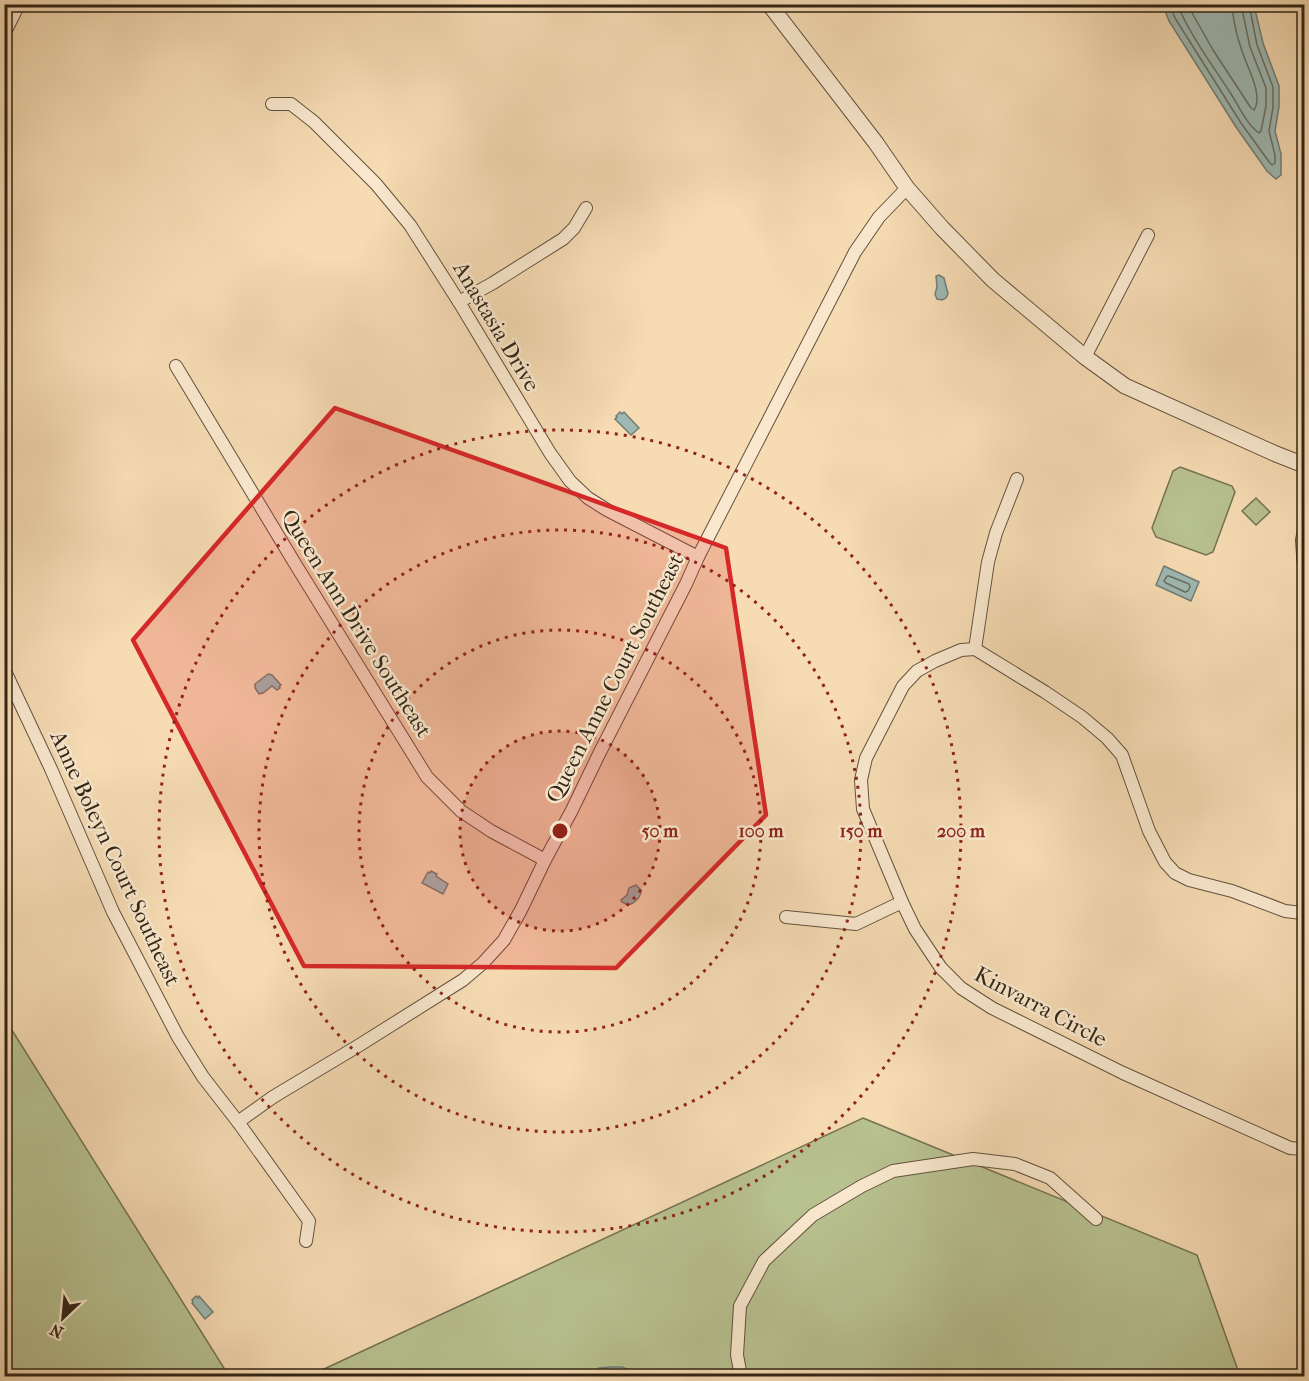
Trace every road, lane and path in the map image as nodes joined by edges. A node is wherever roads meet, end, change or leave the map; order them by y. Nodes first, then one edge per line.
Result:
1 (19, 4) edge
2 (770, 5) edge
3 (4, 34) edge
4 (272, 104) dead end
5 (907, 188) junction
6 (586, 208) dead end
7 (1148, 235) dead end
8 (459, 302) junction
9 (1085, 357) junction
10 (176, 366) dead end
11 (1305, 465) edge
12 (1017, 479) dead end
13 (1305, 530) edge
14 (698, 557) junction
15 (1305, 569) edge
16 (975, 649) junction
17 (4, 669) edge
18 (545, 860) junction
19 (902, 902) junction
20 (1305, 911) edge
21 (786, 917) dead end
22 (238, 1122) junction
23 (1305, 1149) edge
24 (1096, 1219) dead end
25 (306, 1241) dead end
26 (741, 1377) edge

1 - 3 street
2 - 5 street
4 - 8 street, Anastasia Drive
5 - 9 street
5 - 14 street, Queen Anne Court Southeast
6 - 8 street
7 - 9 street
8 - 14 street, Anastasia Drive
9 - 11 street
10 - 18 street, Queen Ann Drive Southeast
12 - 16 street
13 - 15 street
14 - 18 street, Queen Anne Court Southeast
16 - 19 street, Kinvarra Circle
16 - 20 street
17 - 22 street, Anne Boleyn Court Southeast
18 - 22 street, Queen Anne Court Southeast
19 - 21 street
19 - 23 street, Kinvarra Circle
22 - 25 street, Anne Boleyn Court Southeast
24 - 26 street

